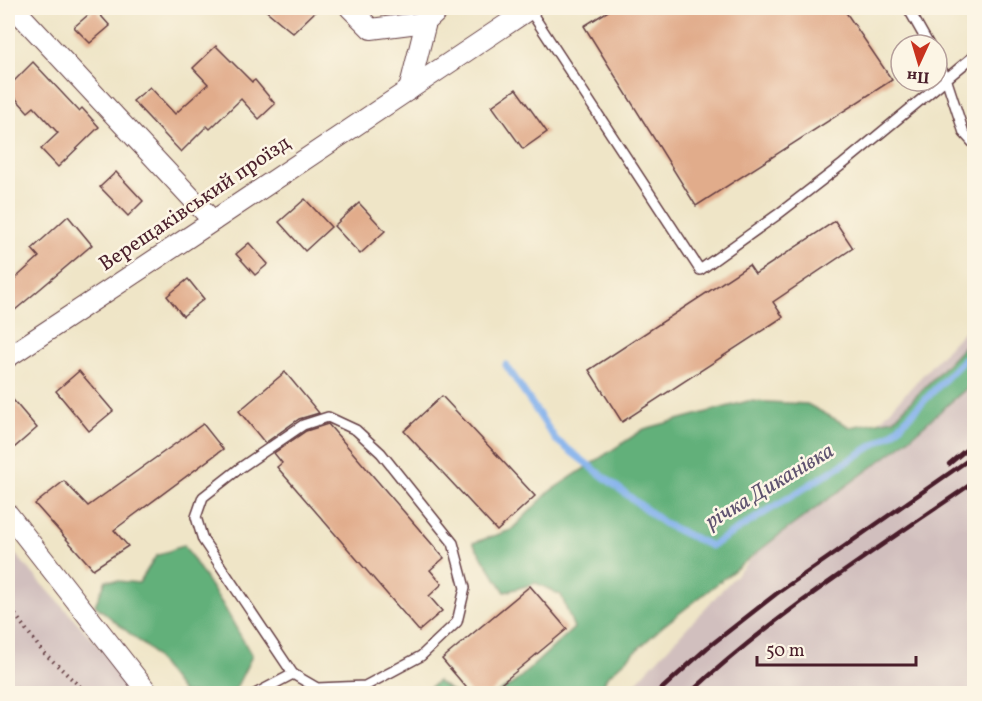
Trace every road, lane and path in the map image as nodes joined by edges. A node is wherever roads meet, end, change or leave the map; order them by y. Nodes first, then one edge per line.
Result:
1 (14, 8) edge
2 (351, 8) edge
3 (441, 8) edge
4 (530, 8) edge
5 (908, 8) edge
6 (426, 22) junction
7 (922, 33) edge
8 (975, 56) edge
9 (949, 76) edge
10 (949, 87) edge
11 (409, 90) junction
12 (928, 93) edge
13 (975, 144) edge
14 (213, 221) junction
15 (8, 357) edge
16 (8, 514) edge
17 (8, 605) edge
18 (293, 674) junction
19 (88, 693) edge
20 (149, 693) edge
21 (255, 693) edge

1 - 14 street
2 - 6 street
3 - 6 street
4 - 11 street, Верещаківський проїзд
4 - 12 lane
5 - 7 lane
6 - 11 street
8 - 9 lane
10 - 13 lane
11 - 14 street, Верещаківський проїзд
14 - 15 street, Верещаківський проїзд
16 - 20 street
17 - 19 path
18 - 18 lane
18 - 21 lane

